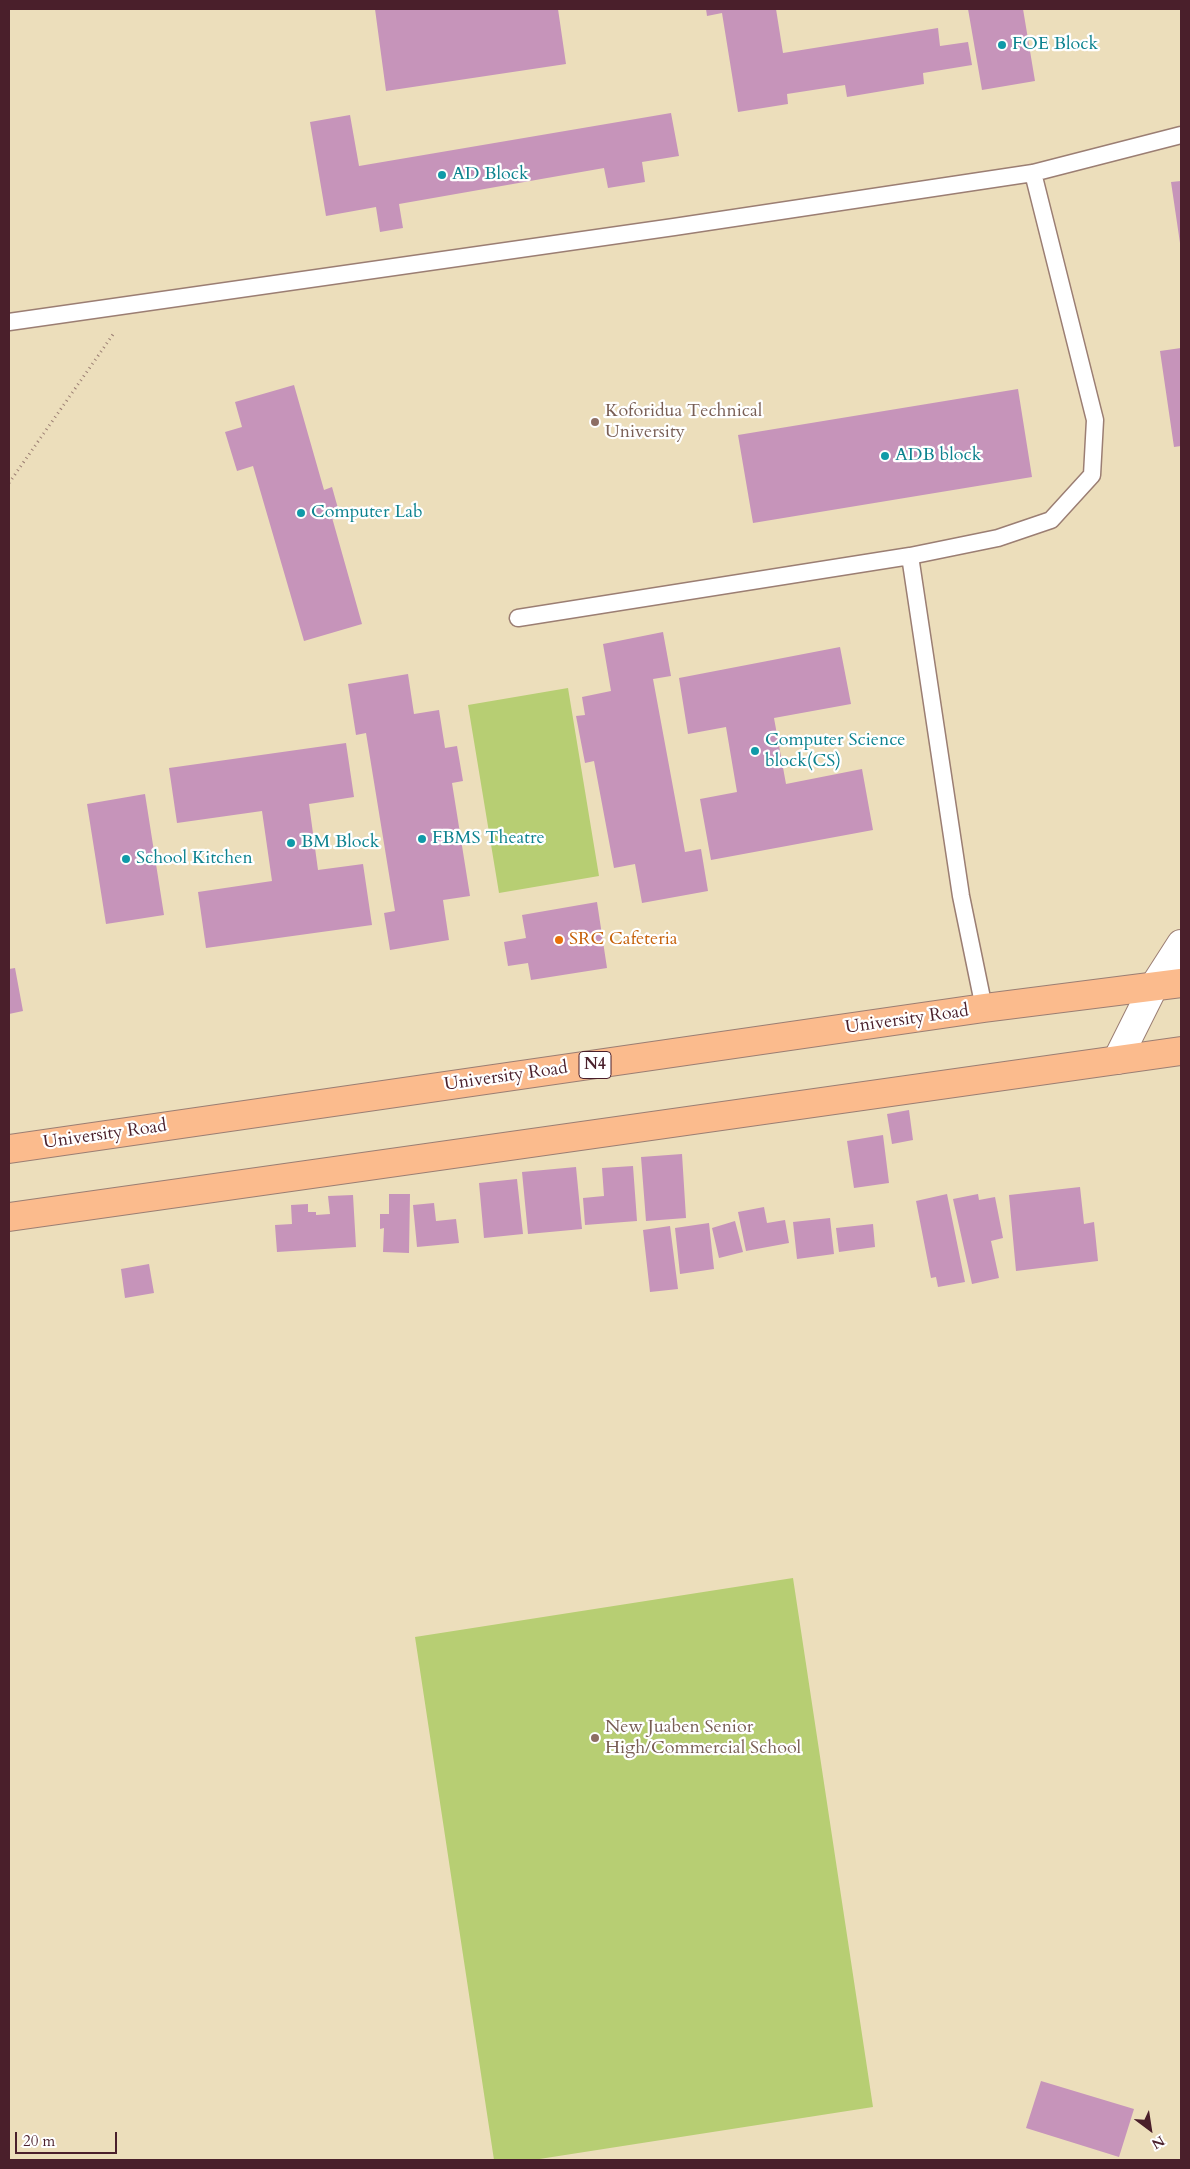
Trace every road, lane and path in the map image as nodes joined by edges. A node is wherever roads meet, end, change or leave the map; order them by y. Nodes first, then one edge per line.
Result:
1 (1181, 135) edge
2 (1033, 173) junction
3 (135, 304) junction
4 (9, 321) edge
5 (9, 483) edge
6 (910, 556) junction
7 (518, 618) dead end
8 (1181, 944) edge
9 (1181, 983) edge
10 (1154, 986) junction
11 (984, 1008) junction
12 (1181, 1051) edge
13 (1117, 1060) junction
14 (9, 1149) edge
15 (9, 1216) edge

1 - 2 lane
2 - 3 lane
2 - 6 lane
3 - 4 lane
3 - 5 path
6 - 7 lane
6 - 11 lane
8 - 10 street
9 - 10 highway, University Road / N4
10 - 11 highway, University Road / N4
10 - 13 street
11 - 14 highway, University Road / N4
12 - 13 highway
13 - 15 highway

